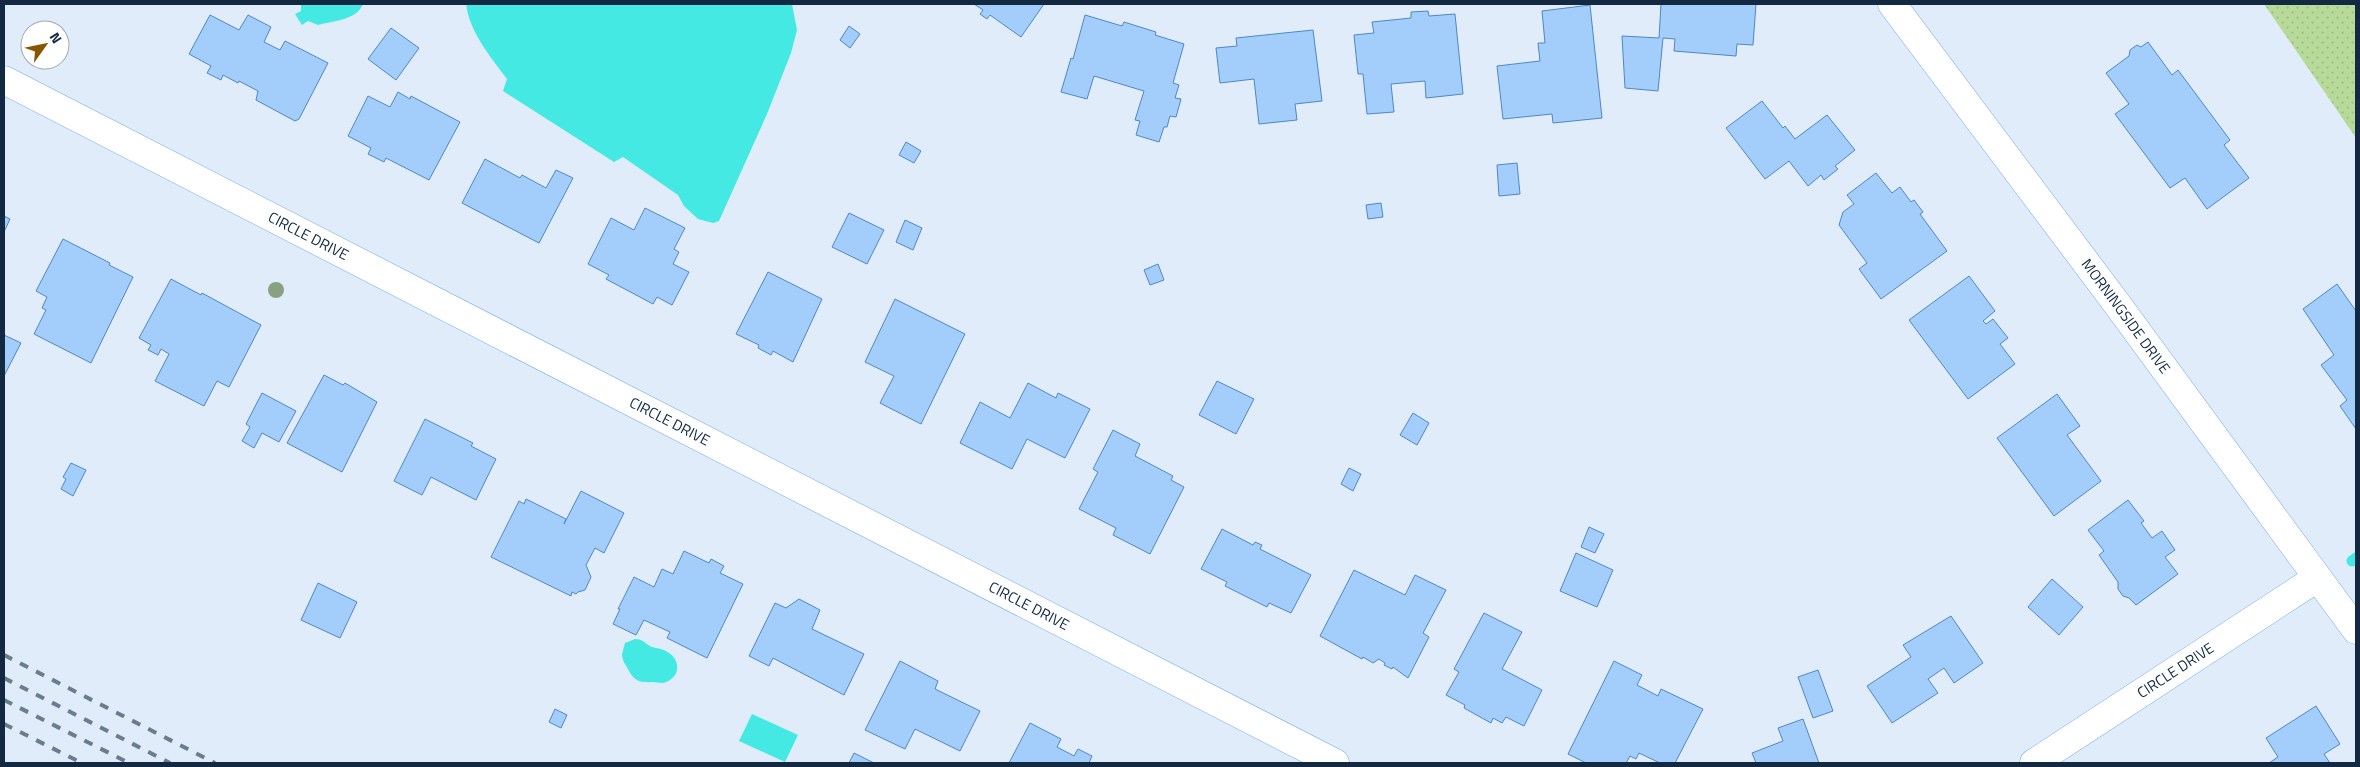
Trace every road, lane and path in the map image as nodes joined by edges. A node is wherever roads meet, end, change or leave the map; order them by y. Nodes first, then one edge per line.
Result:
1 (1892, 4) edge
2 (4, 80) edge
3 (2317, 578) junction
4 (2356, 630) edge
5 (1335, 763) edge
6 (2034, 763) edge

1 - 3 street, MORNINGSIDE DRIVE
2 - 5 street, CIRCLE DRIVE
3 - 4 street, MORNINGSIDE DRIVE
3 - 6 street, CIRCLE DRIVE

